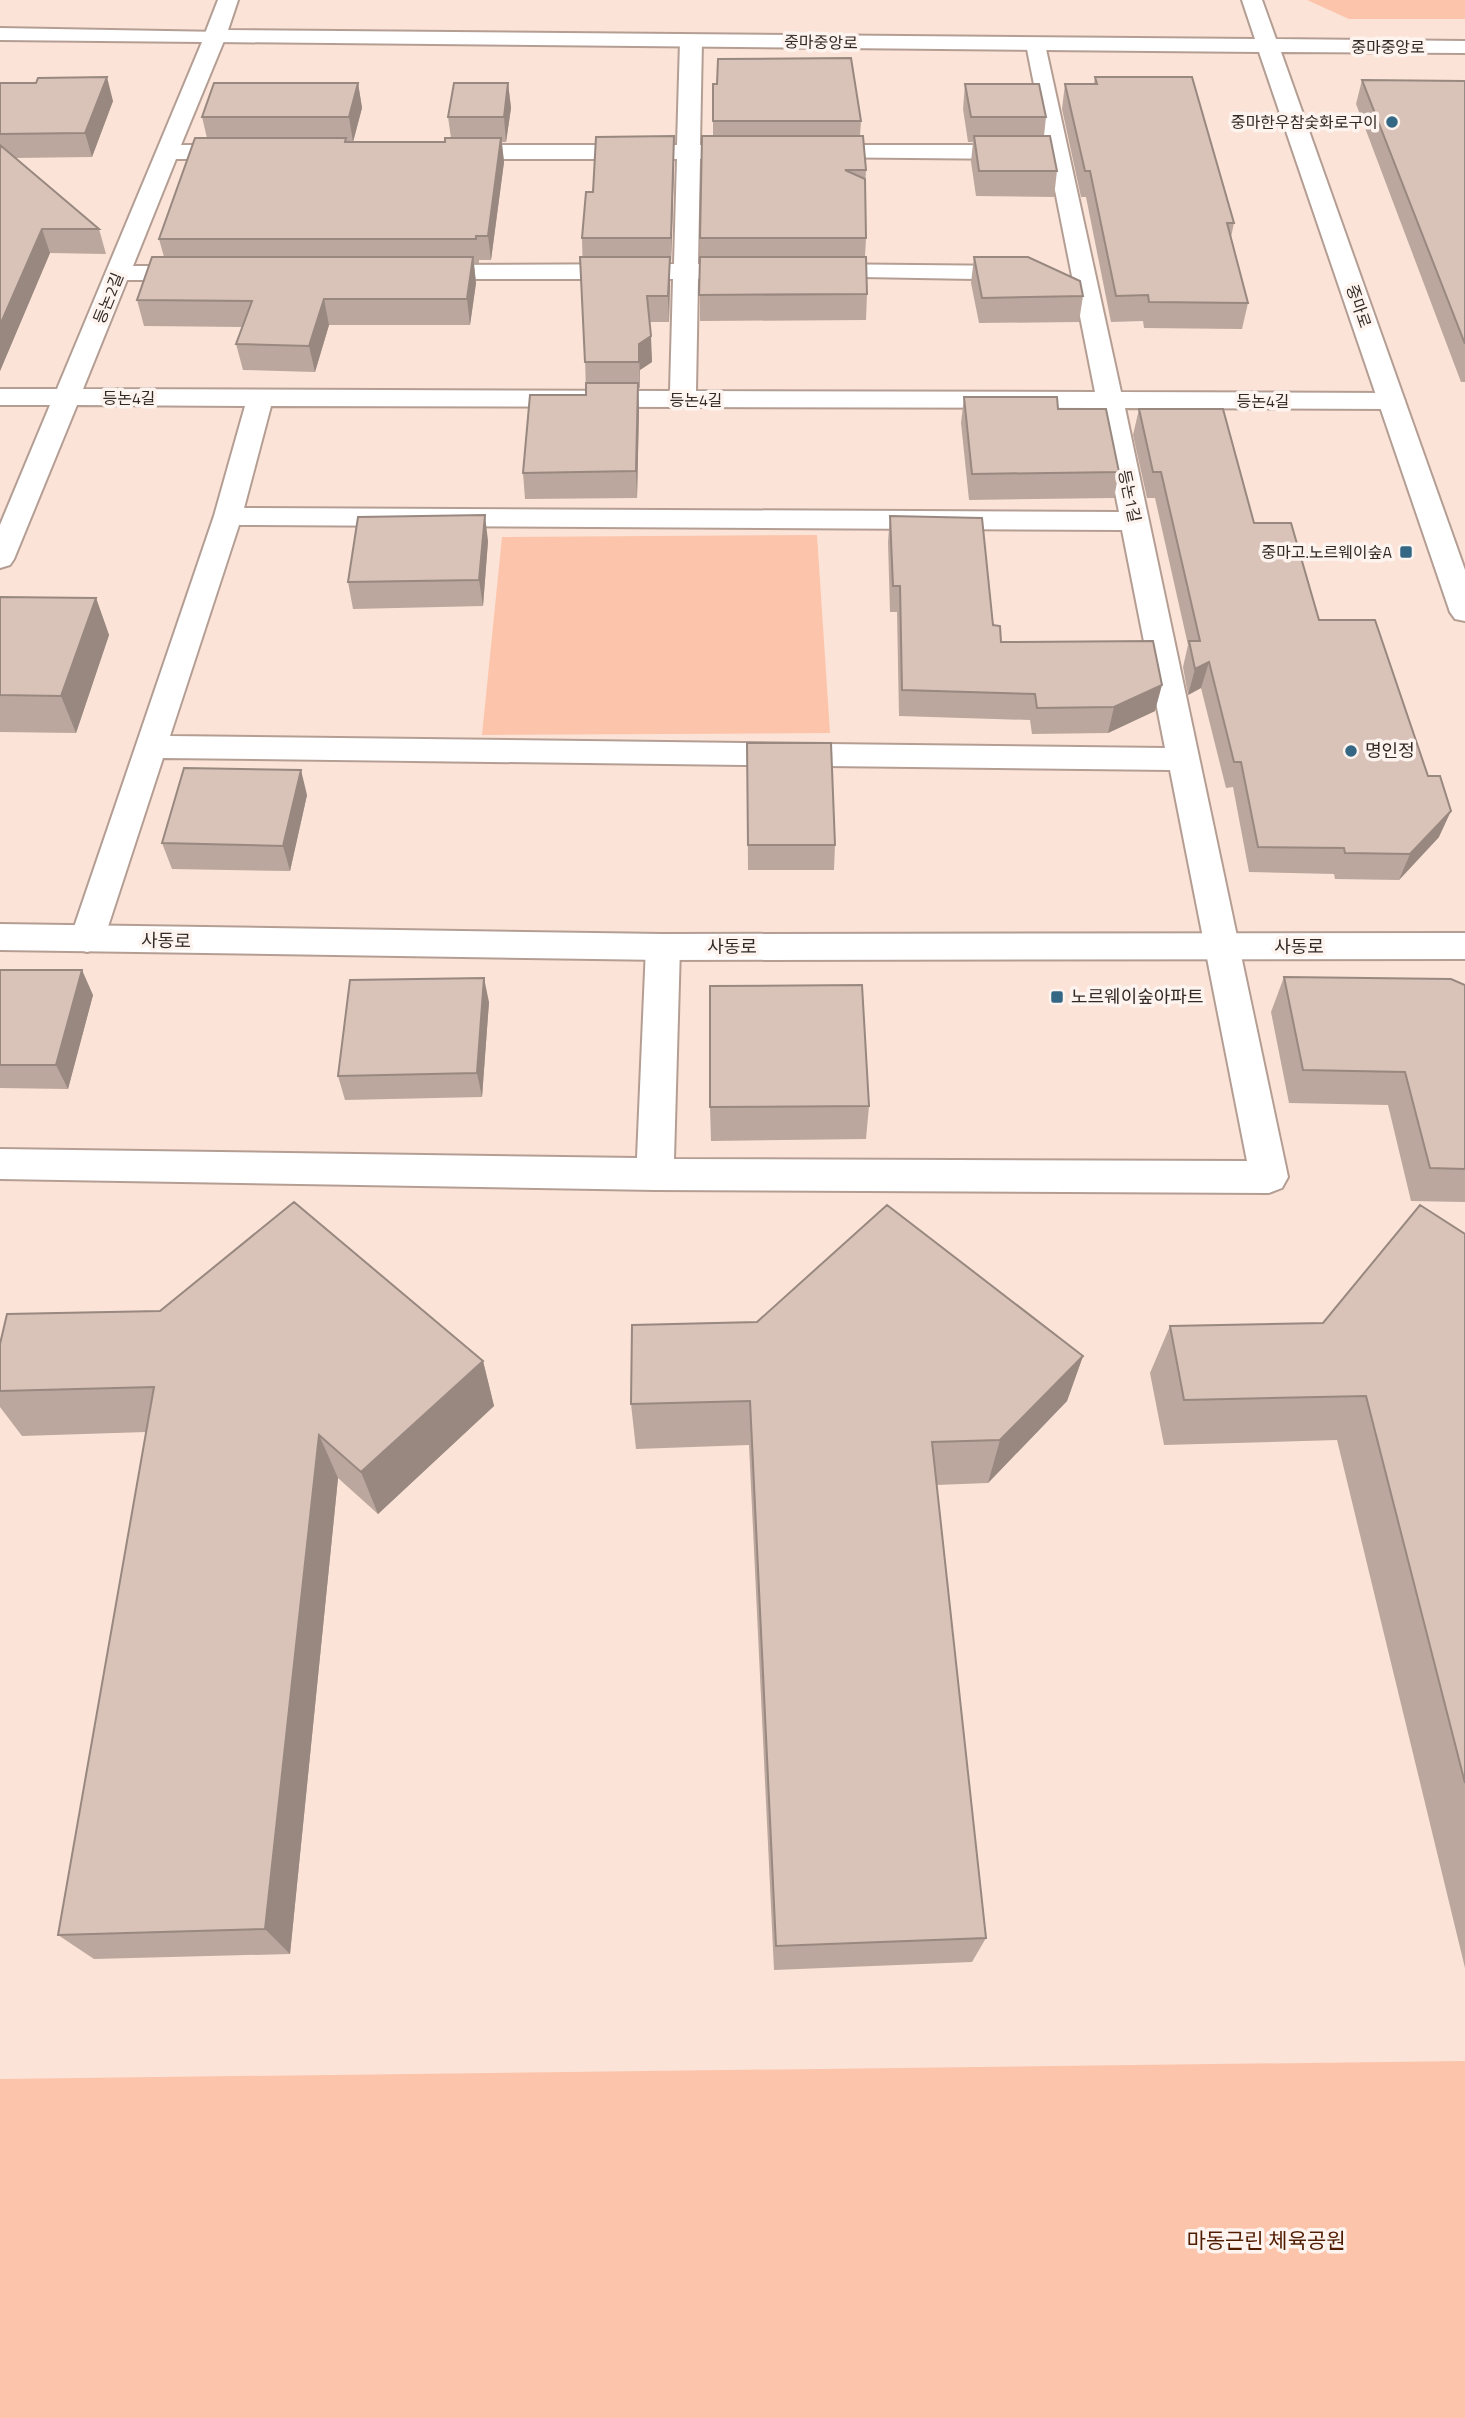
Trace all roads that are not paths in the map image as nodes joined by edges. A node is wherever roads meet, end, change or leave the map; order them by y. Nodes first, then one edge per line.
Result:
1 (228, 0) edge
2 (1252, 0) edge
3 (0, 34) edge
4 (215, 36) junction
5 (691, 41) junction
6 (1037, 44) junction
7 (1465, 47) edge
8 (1273, 57) junction
9 (1303, 68) dead end
10 (168, 152) junction
11 (264, 152) edge
12 (429, 152) edge
13 (689, 152) junction
14 (1059, 152) junction
15 (686, 271) junction
16 (224, 273) edge
17 (398, 273) edge
18 (1084, 273) junction
19 (118, 274) junction
20 (0, 397) edge
21 (67, 398) junction
22 (260, 398) junction
23 (683, 400) junction
24 (1392, 401) junction
25 (1111, 402) junction
26 (228, 516) junction
27 (1136, 521) junction
28 (0, 559) edge
29 (1465, 612) edge
30 (152, 747) junction
31 (1184, 759) junction
32 (0, 937) edge
33 (87, 939) junction
34 (1465, 946) edge
35 (663, 947) junction
36 (1223, 948) junction
37 (0, 1164) edge
38 (655, 1174) junction

1 - 4 street
2 - 8 street, 중마로
3 - 4 street, 중마중앙로
4 - 5 street, 중마중앙로
4 - 10 street, 등논2길
5 - 6 street, 중마중앙로
5 - 13 street
6 - 8 street, 중마중앙로
6 - 14 street, 등논1길
7 - 8 street, 중마중앙로
8 - 9 street, 중마중앙로
8 - 24 street, 중마로
10 - 11 street
10 - 19 street, 등논2길
12 - 13 street
13 - 14 street
13 - 15 street
14 - 18 street, 등논1길
15 - 17 street
15 - 18 street
15 - 23 street
16 - 19 street
18 - 25 street, 등논1길
19 - 21 street, 등논2길
20 - 21 street, 등논4길
21 - 22 street, 등논4길
21 - 28 street, 등논2길
22 - 23 street, 등논4길
22 - 26 street
23 - 25 street, 등논4길
24 - 25 street, 등논4길
24 - 29 street, 중마로
25 - 27 street, 등논1길
26 - 27 street
26 - 30 street
27 - 31 street, 등논1길
30 - 31 street
30 - 33 street
31 - 36 street, 등논1길
32 - 33 street, 사동로
33 - 35 street, 사동로
34 - 36 street, 사동로
35 - 36 street, 사동로
35 - 38 street
36 - 38 street, 등논1길
37 - 38 street

